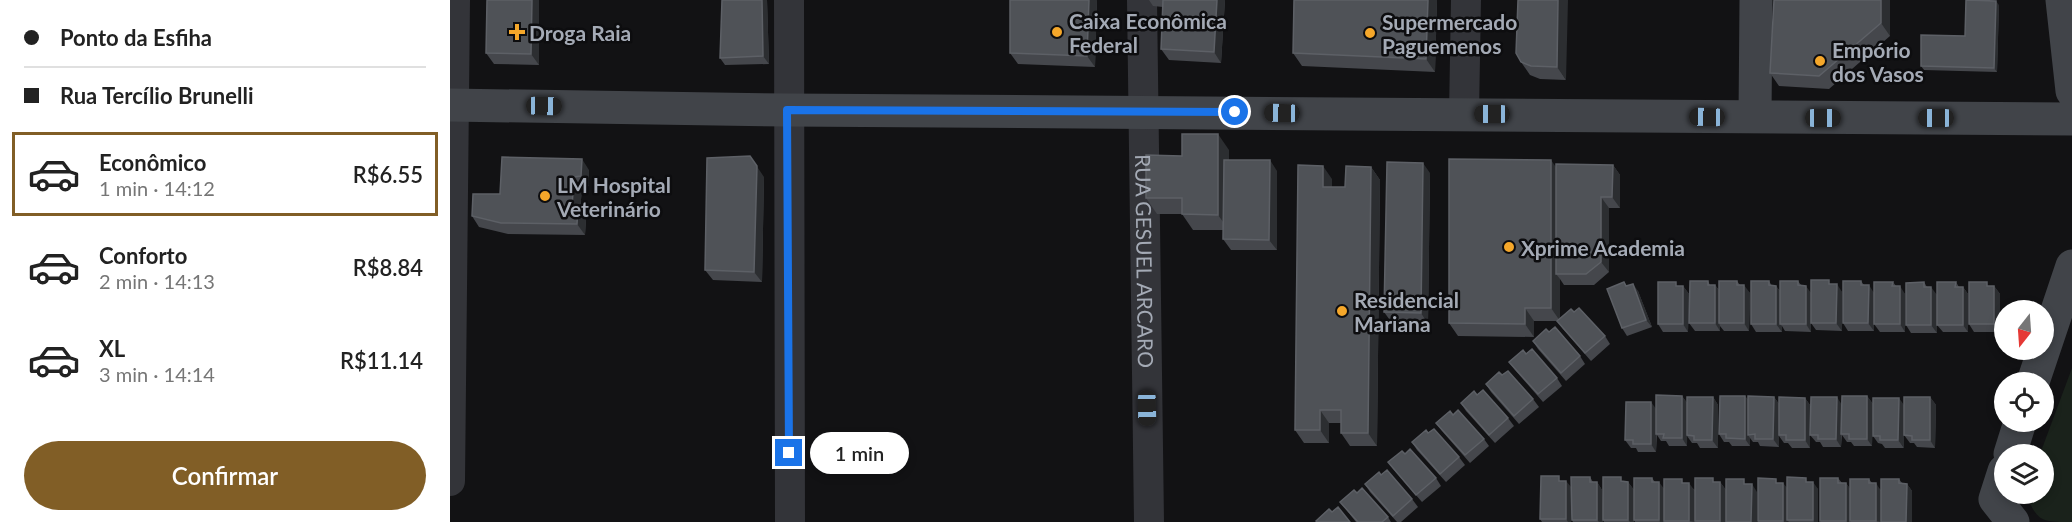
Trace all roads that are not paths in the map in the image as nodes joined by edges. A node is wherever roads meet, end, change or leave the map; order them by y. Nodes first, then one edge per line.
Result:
1 (456, 0) edge
2 (789, 0) edge
3 (1142, 0) edge
4 (1466, 0) edge
5 (1756, 0) edge
6 (2062, 0) edge
7 (2072, 91) edge
8 (452, 105) edge
9 (787, 110) junction
10 (1143, 112) junction
11 (1464, 114) junction
12 (1755, 117) junction
13 (2072, 119) edge
14 (2072, 266) edge
15 (2036, 372) edge
16 (450, 481) edge
17 (790, 522) edge
18 (1149, 522) edge

1 - 8 street
2 - 9 street
3 - 10 street, RUA GESUEL ARCARO
4 - 11 street
5 - 12 main road
6 - 7 main road
8 - 9 main road
8 - 16 street
9 - 10 main road
9 - 17 street
10 - 11 main road
10 - 18 street, RUA GESUEL ARCARO
11 - 12 main road
12 - 13 main road
14 - 15 main road

